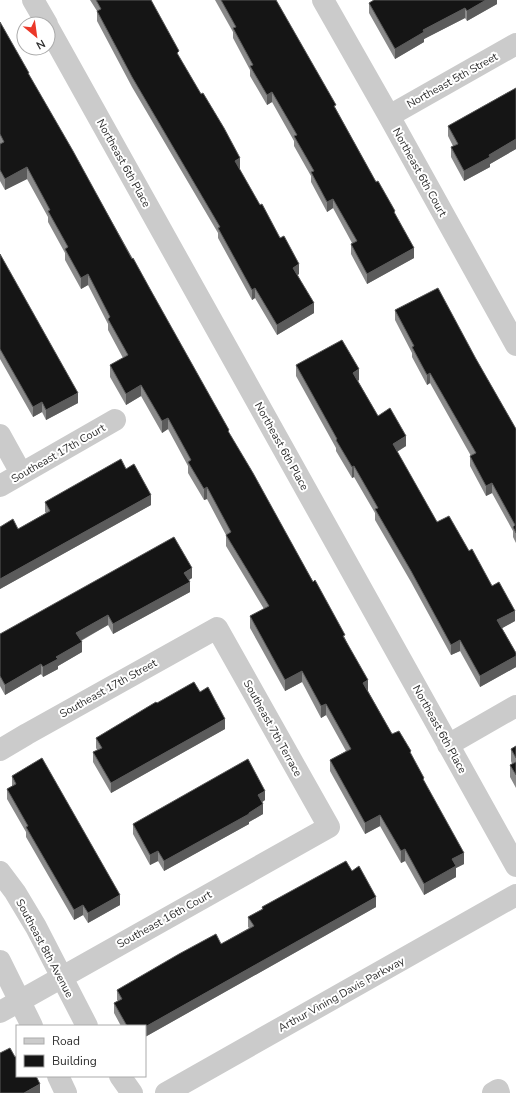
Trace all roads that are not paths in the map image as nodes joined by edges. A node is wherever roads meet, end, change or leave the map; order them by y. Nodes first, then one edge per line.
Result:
1 (33, 0) edge
2 (322, 0) edge
3 (42, 16) edge
4 (56, 41) edge
5 (516, 44) edge
6 (389, 116) junction
7 (516, 345) edge
8 (115, 420) dead end
9 (0, 435) edge
10 (22, 473) junction
11 (0, 486) edge
12 (216, 628) joint
13 (516, 706) edge
14 (448, 745) junction
15 (0, 750) edge
16 (329, 827) joint
17 (516, 866) edge
18 (0, 873) edge
19 (516, 895) edge
20 (0, 961) edge
21 (61, 977) junction
22 (20, 1001) junction
23 (0, 1012) edge
24 (32, 1025) edge
25 (86, 1025) edge
26 (58, 1077) edge
27 (121, 1077) edge
28 (66, 1093) edge
29 (132, 1093) edge
30 (166, 1093) edge
31 (492, 1093) edge
32 (499, 1093) edge

1 - 3 street, Northeast 6th Place
2 - 6 street, Northeast 6th Court
4 - 14 street, Northeast 6th Place
5 - 6 street, Northeast 5th Street
6 - 7 street, Northeast 6th Court
8 - 10 street, Southeast 17th Court
9 - 10 street
10 - 11 street, Southeast 17th Court
12 - 15 street, Southeast 17th Street
12 - 16 street, Southeast 7th Terrace
13 - 14 street
14 - 17 street, Northeast 6th Place
16 - 21 street, Southeast 16th Court
18 - 21 street, Southeast 8th Avenue
19 - 30 street, Arthur Vining Davis Parkway
20 - 22 street
21 - 22 street, Southeast 16th Court
21 - 25 street, Southeast 8th Avenue
22 - 23 street, Southeast 16th Court
22 - 24 street
26 - 28 street
27 - 29 street
31 - 32 street

